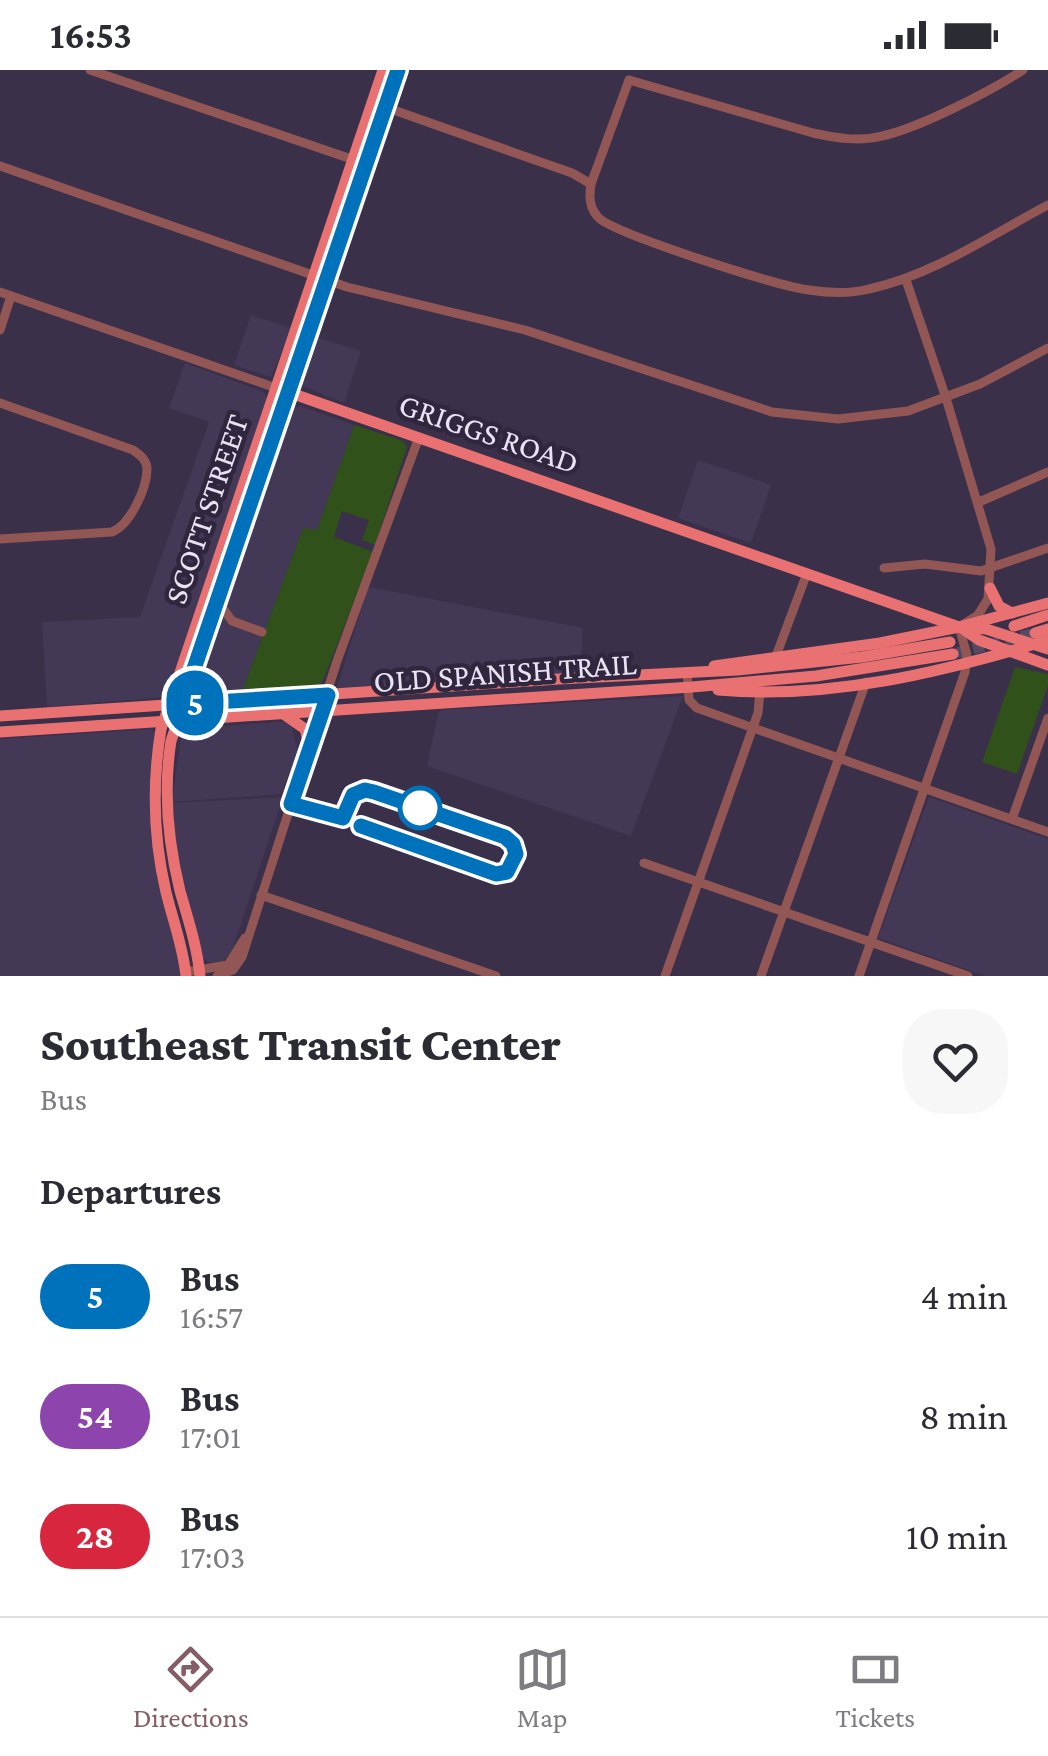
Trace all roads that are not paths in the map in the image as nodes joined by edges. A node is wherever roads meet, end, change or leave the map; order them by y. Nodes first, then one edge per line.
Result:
1 (90, 70) edge
2 (383, 70) edge
3 (398, 70) edge
4 (622, 70) edge
5 (1023, 70) edge
6 (629, 80) junction
7 (385, 107) junction
8 (353, 160) junction
9 (366, 164) junction
10 (0, 166) edge
11 (591, 184) junction
12 (1048, 205) edge
13 (313, 274) junction
14 (328, 280) junction
15 (906, 280) junction
16 (0, 292) edge
17 (12, 296) junction
18 (0, 330) edge
19 (1048, 348) edge
20 (276, 388) junction
21 (290, 393) junction
22 (946, 398) junction
23 (0, 403) edge
24 (419, 437) junction
25 (1048, 472) edge
26 (979, 502) junction
27 (0, 538) edge
28 (1048, 548) edge
29 (884, 568) dead end
30 (991, 569) junction
31 (807, 572) junction
32 (990, 588) junction
33 (211, 598) junction
34 (1048, 603) edge
35 (1048, 615) edge
36 (1013, 619) junction
37 (959, 626) junction
38 (262, 632) dead end
39 (1039, 635) edge
40 (1048, 640) edge
41 (1048, 650) edge
42 (1011, 652) junction
43 (776, 656) junction
44 (966, 663) junction
45 (1048, 665) edge
46 (689, 671) junction
47 (546, 680) junction
48 (866, 682) junction
49 (433, 688) junction
50 (690, 688) junction
51 (760, 690) junction
52 (328, 695) junction
53 (548, 696) junction
54 (175, 705) junction
55 (433, 705) junction
56 (70, 712) junction
57 (322, 712) junction
58 (282, 714) junction
59 (0, 716) edge
60 (1048, 718) edge
61 (170, 720) junction
62 (73, 727) junction
63 (752, 729) junction
64 (0, 732) edge
65 (310, 749) junction
66 (839, 758) junction
67 (926, 788) junction
68 (1012, 819) junction
69 (1048, 832) edge
70 (173, 858) junction
71 (644, 863) dead end
72 (160, 864) junction
73 (699, 881) junction
74 (261, 895) junction
75 (784, 910) junction
76 (245, 938) junction
77 (872, 940) junction
78 (186, 974) edge
79 (202, 975) edge
80 (224, 975) edge
81 (962, 975) edge
82 (496, 976) edge
83 (665, 976) edge
84 (761, 976) edge
85 (859, 976) edge

1 - 8 street
2 - 8 main road, SCOTT STREET
3 - 7 main road, SCOTT STREET
4 - 6 street
5 - 6 street
6 - 11 street
7 - 9 main road, SCOTT STREET
7 - 11 street
8 - 9 street
8 - 13 main road, SCOTT STREET
9 - 14 main road, SCOTT STREET
10 - 13 street
11 - 15 street
12 - 15 street
13 - 14 street
13 - 20 main road, SCOTT STREET
14 - 21 main road, SCOTT STREET
14 - 22 street
15 - 22 street
16 - 17 street, GRIGGS ROAD
17 - 18 street
17 - 20 street, GRIGGS ROAD
19 - 22 street
20 - 21 main road, GRIGGS ROAD
20 - 33 main road, SCOTT STREET
21 - 24 main road, GRIGGS ROAD
21 - 33 main road, SCOTT STREET
22 - 26 street
23 - 27 street
24 - 31 main road, GRIGGS ROAD
24 - 52 street
25 - 26 street
26 - 30 street
28 - 30 street
29 - 30 street
30 - 32 street
31 - 37 main road, GRIGGS ROAD
31 - 43 street
32 - 36 main road
32 - 37 street
33 - 38 street
33 - 54 main road, SCOTT STREET
34 - 36 main road
35 - 36 main road
36 - 37 main road
37 - 39 main road, GRIGGS ROAD
37 - 42 main road, GRIGGS ROAD
37 - 43 main road
37 - 44 street
39 - 40 main road
39 - 41 main road, GRIGGS ROAD
39 - 42 main road
42 - 44 main road
42 - 45 main road, GRIGGS ROAD
43 - 46 main road
44 - 48 main road
44 - 67 street
46 - 47 main road, OLD SPANISH TRAIL
46 - 50 street
46 - 50 main road, OLD SPANISH TRAIL
47 - 49 main road, OLD SPANISH TRAIL
47 - 53 main road
48 - 51 main road
48 - 66 street
49 - 52 main road, OLD SPANISH TRAIL
49 - 55 main road
50 - 51 main road
50 - 53 main road, OLD SPANISH TRAIL
50 - 63 street
51 - 63 street
52 - 54 main road, OLD SPANISH TRAIL
52 - 57 street
53 - 55 main road, OLD SPANISH TRAIL
54 - 56 main road, OLD SPANISH TRAIL
54 - 61 main road, SCOTT STREET
55 - 57 main road, OLD SPANISH TRAIL
56 - 59 main road, OLD SPANISH TRAIL
56 - 62 main road
57 - 58 main road, OLD SPANISH TRAIL
57 - 65 street
58 - 61 main road, OLD SPANISH TRAIL
58 - 65 main road
60 - 68 street
61 - 62 main road, OLD SPANISH TRAIL
61 - 70 main road, SCOTT STREET
61 - 72 main road, SCOTT STREET
62 - 64 main road, OLD SPANISH TRAIL
63 - 66 street
63 - 73 street
65 - 74 street
66 - 67 street
66 - 75 street
67 - 68 street
67 - 77 street
68 - 69 street
70 - 72 main road
70 - 79 main road, SCOTT STREET
71 - 73 street
72 - 78 main road, SCOTT STREET
73 - 75 street
73 - 83 street
74 - 76 street
74 - 82 street
75 - 77 street
75 - 84 street
76 - 79 street
76 - 80 street
77 - 81 street
77 - 85 street
78 - 79 street

